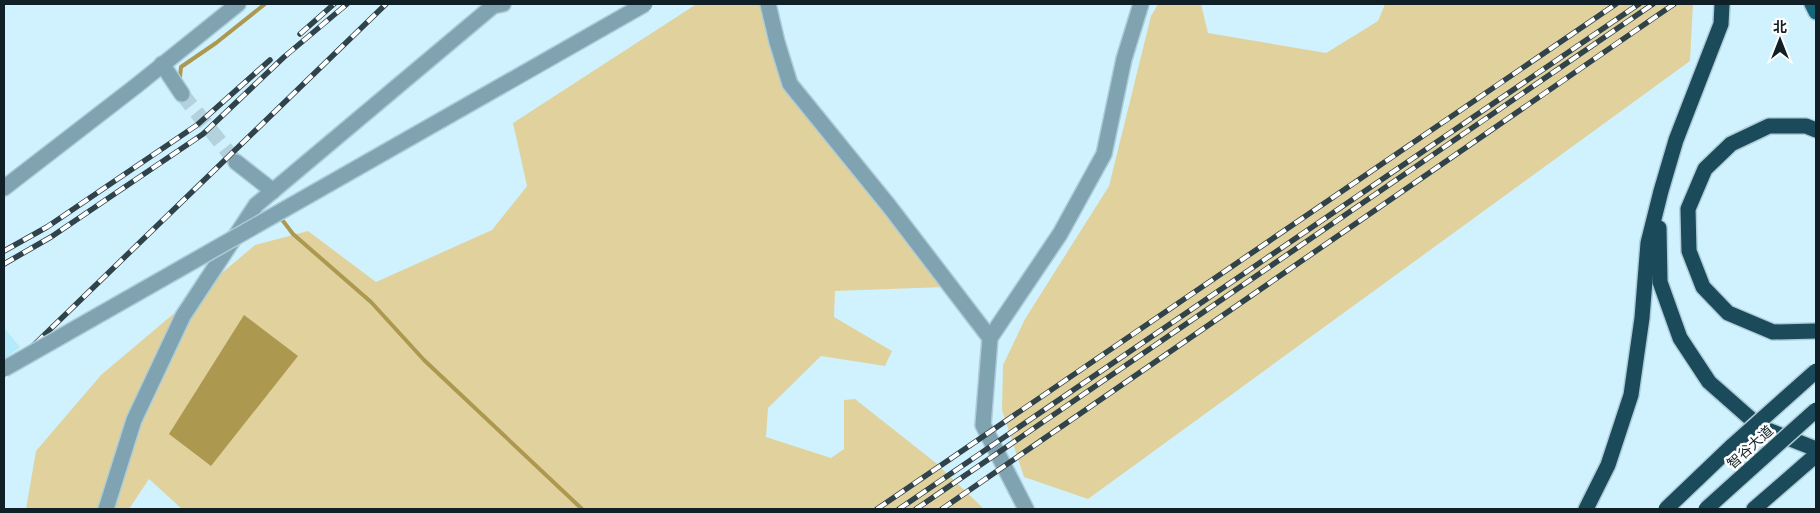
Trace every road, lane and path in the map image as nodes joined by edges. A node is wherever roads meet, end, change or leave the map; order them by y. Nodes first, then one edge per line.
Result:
1 (238, 4) edge
2 (503, 4) edge
3 (645, 4) edge
4 (768, 4) edge
5 (1141, 4) edge
6 (1722, 4) edge
7 (1812, 4) edge
8 (1816, 12) edge
9 (162, 64) junction
10 (182, 94) tunnel mouth
11 (1816, 130) edge
12 (236, 162) tunnel mouth
13 (4, 188) edge
14 (273, 191) junction
15 (1661, 191) junction
16 (1816, 331) edge
17 (990, 338) junction
18 (4, 369) edge
19 (1816, 371) edge
20 (1816, 410) edge
21 (1816, 449) edge
22 (1816, 454) edge
23 (106, 509) edge
24 (1026, 509) edge
25 (1586, 509) edge
26 (1666, 509) edge
27 (1706, 509) edge
28 (1754, 509) edge

1 - 9 street
2 - 14 street
3 - 18 street, bridge
4 - 17 street
5 - 17 street
6 - 15 highway
7 - 8 main road
9 - 10 street
9 - 13 street
11 - 16 highway
12 - 14 street
14 - 23 street
15 - 21 highway, bridge
15 - 25 highway
17 - 24 street
19 - 26 highway, bridge
20 - 27 highway, 智谷大道, bridge
22 - 28 highway

